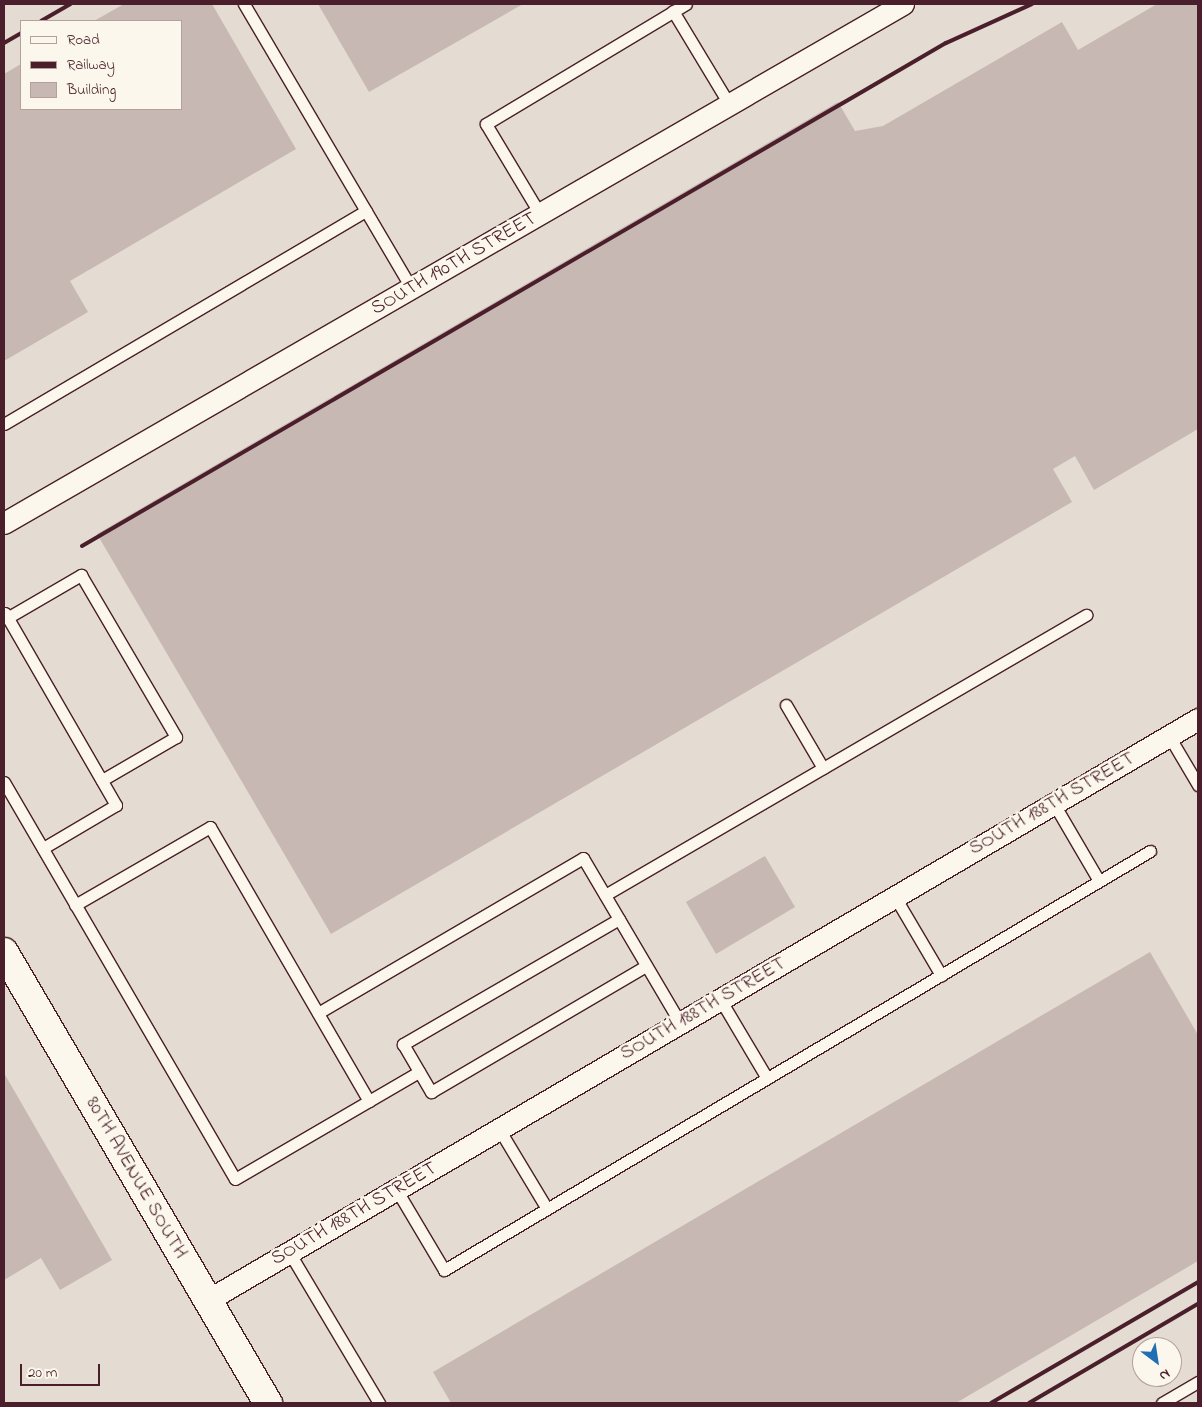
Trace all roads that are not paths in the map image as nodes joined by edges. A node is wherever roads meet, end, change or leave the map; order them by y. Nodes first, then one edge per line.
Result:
1 (244, 4) edge
2 (686, 4) edge
3 (903, 4) edge
4 (673, 11) junction
5 (729, 104) junction
6 (366, 211) junction
7 (540, 214) junction
8 (411, 288) junction
9 (4, 424) edge
10 (4, 523) edge
11 (6, 615) edge
12 (1086, 615) dead end
13 (786, 705) dead end
14 (1198, 719) edge
15 (1170, 736) junction
16 (823, 768) junction
17 (102, 780) junction
18 (4, 782) edge
19 (1198, 785) edge
20 (1054, 804) junction
21 (42, 848) junction
22 (1150, 851) dead end
23 (1099, 881) junction
24 (605, 895) junction
25 (895, 897) junction
26 (75, 905) junction
27 (619, 918) junction
28 (4, 952) edge
29 (646, 966) junction
30 (941, 975) junction
31 (720, 999) junction
32 (318, 1013) junction
33 (680, 1023) junction
34 (419, 1072) junction
35 (767, 1078) junction
36 (369, 1101) junction
37 (499, 1129) junction
38 (396, 1189) junction
39 (547, 1209) junction
40 (289, 1252) junction
41 (208, 1300) junction
42 (1198, 1382) edge
43 (268, 1403) edge
44 (379, 1403) edge
45 (1162, 1403) edge

1 - 6 lane
2 - 4 lane
3 - 5 street, SOUTH 190TH STREET
4 - 5 lane
4 - 7 lane
5 - 7 street, SOUTH 190TH STREET
6 - 8 lane
6 - 9 lane
7 - 8 street, SOUTH 190TH STREET
8 - 10 street, SOUTH 190TH STREET
11 - 17 lane
11 - 17 lane
12 - 16 lane
13 - 16 lane
14 - 15 street, SOUTH 188TH STREET
15 - 19 lane
15 - 20 street, SOUTH 188TH STREET
16 - 24 lane
17 - 21 lane
18 - 21 lane
20 - 23 lane
20 - 25 street, SOUTH 188TH STREET
21 - 26 lane
22 - 23 lane
23 - 30 lane
24 - 27 lane
24 - 32 lane
25 - 30 lane
25 - 31 street, SOUTH 188TH STREET
26 - 32 lane
26 - 36 lane
27 - 29 lane
27 - 34 lane
28 - 41 street, 80TH AVENUE SOUTH
29 - 33 lane
29 - 34 lane
30 - 35 lane
31 - 33 street, SOUTH 188TH STREET
31 - 35 lane
32 - 36 lane
33 - 37 street, SOUTH 188TH STREET
34 - 36 lane
35 - 39 lane
37 - 38 street, SOUTH 188TH STREET
37 - 39 lane
38 - 39 lane
38 - 40 street, SOUTH 188TH STREET
40 - 41 street, SOUTH 188TH STREET
40 - 44 lane
41 - 43 street, 80TH AVENUE SOUTH
42 - 45 lane

